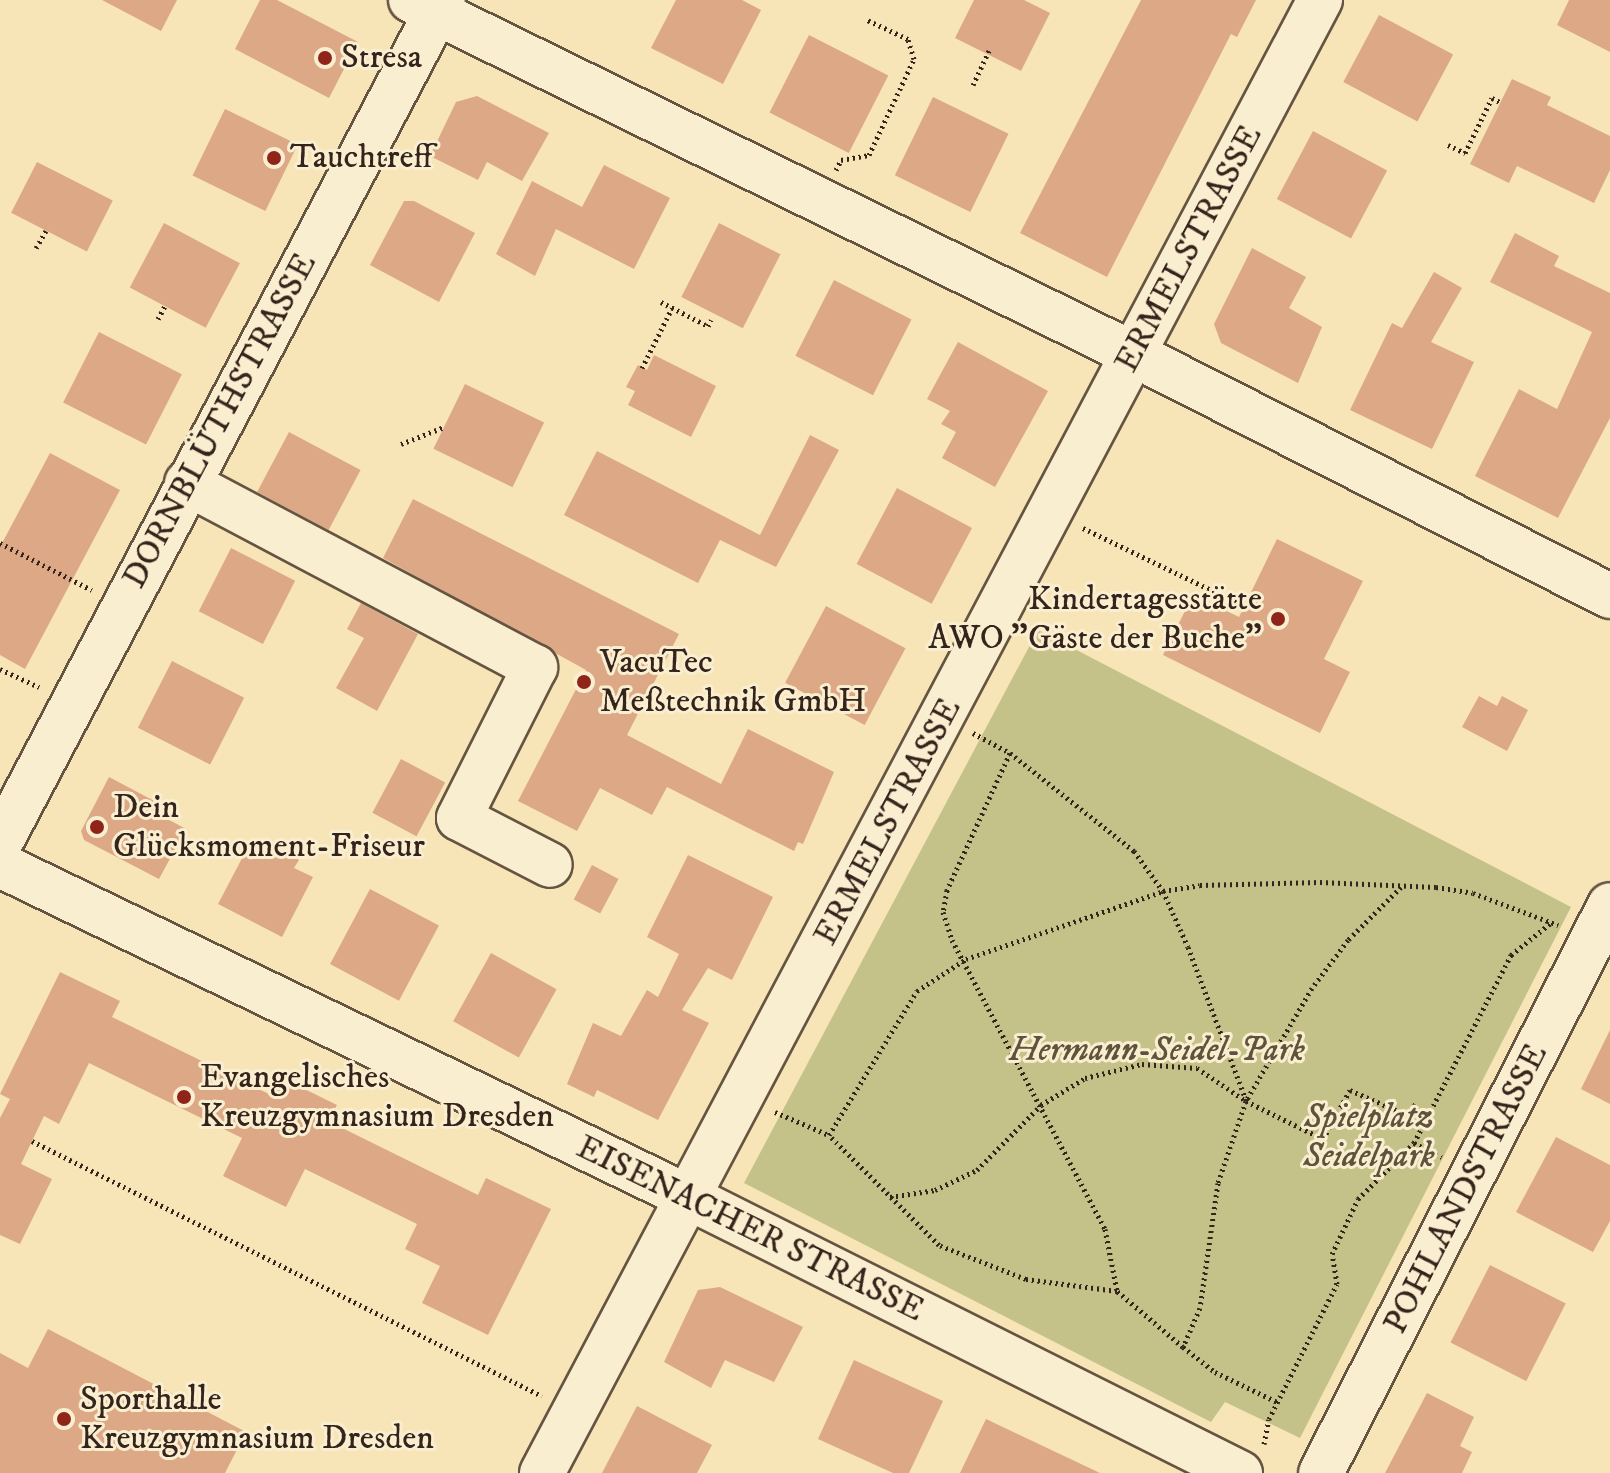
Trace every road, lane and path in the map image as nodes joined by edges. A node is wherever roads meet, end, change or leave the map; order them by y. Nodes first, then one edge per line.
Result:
1 (1320, 0) edge
2 (430, 4) edge
3 (867, 20) dead end
4 (989, 50) dead end
5 (973, 85) dead end
6 (1500, 102) dead end
7 (1477, 129) junction
8 (1485, 133) dead end
9 (1448, 145) dead end
10 (837, 167) dead end
11 (46, 231) dead end
12 (36, 248) dead end
13 (661, 302) dead end
14 (165, 306) dead end
15 (672, 308) junction
16 (158, 319) dead end
17 (711, 320) dead end
18 (1133, 354) junction
19 (642, 368) dead end
20 (444, 427) dead end
21 (401, 444) dead end
22 (187, 483) junction
23 (1091, 531) dead end
24 (0, 543) edge
25 (91, 589) dead end
26 (1610, 596) edge
27 (1244, 606) dead end
28 (0, 669) edge
29 (38, 686) dead end
30 (944, 716) junction
31 (1010, 753) junction
32 (0, 843) edge
33 (0, 865) edge
34 (550, 865) dead end
35 (1401, 887) junction
36 (1163, 891) junction
37 (1552, 922) junction
38 (1601, 922) edge
39 (966, 959) junction
40 (743, 1098) junction
41 (1246, 1101) junction
42 (1417, 1101) dead end
43 (1041, 1105) junction
44 (1409, 1116) junction
45 (1423, 1122) junction
46 (829, 1135) junction
47 (32, 1141) dead end
48 (1414, 1143) junction
49 (1439, 1156) dead end
50 (890, 1197) junction
51 (690, 1198) junction
52 (1117, 1291) junction
53 (1183, 1347) junction
54 (1277, 1402) junction
55 (575, 1412) junction
56 (1269, 1419) dead end
57 (542, 1473) edge
58 (1240, 1473) edge
59 (1321, 1473) edge

1 - 18 street, ERMELSTRASSE
2 - 18 street
2 - 22 street, DORNBLÜTHSTRASSE
3 - 10 path
4 - 5 path
6 - 7 path
7 - 8 path
7 - 9 path
11 - 12 path
13 - 15 path
14 - 16 path
15 - 17 path
15 - 19 path
18 - 26 street
18 - 30 street, ERMELSTRASSE
20 - 21 path
22 - 32 street, DORNBLÜTHSTRASSE
22 - 34 street
23 - 27 path
24 - 25 path
28 - 29 path
30 - 31 path
30 - 40 street, ERMELSTRASSE
31 - 36 path
31 - 39 path
33 - 51 street, EISENACHER STRASSE
35 - 36 path
35 - 37 path
35 - 41 path
36 - 39 path
36 - 41 path
37 - 38 path
37 - 45 path
38 - 59 street, POHLANDSTRASSE
39 - 43 path
39 - 46 path
40 - 46 path
40 - 51 street, ERMELSTRASSE
41 - 43 path
41 - 44 path
41 - 53 path
42 - 44 path
43 - 50 path
43 - 52 path
44 - 45 path
45 - 48 path
46 - 50 path
47 - 55 path
48 - 49 path
48 - 54 path
50 - 52 path
51 - 55 street, ERMELSTRASSE
51 - 58 street, EISENACHER STRASSE
52 - 53 path
53 - 54 path
54 - 56 path
55 - 57 street, ERMELSTRASSE

